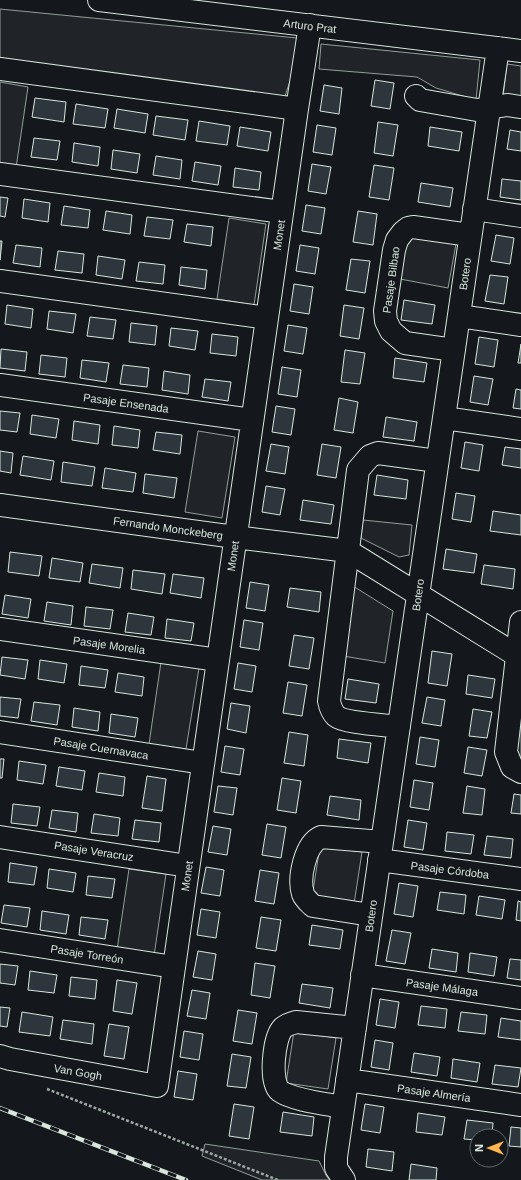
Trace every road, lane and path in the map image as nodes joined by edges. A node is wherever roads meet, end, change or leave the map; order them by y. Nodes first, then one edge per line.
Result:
1 (99, 0) edge
2 (310, 26) junction
3 (498, 48) junction
4 (521, 51) edge
5 (0, 69) edge
6 (416, 96) dead end
7 (521, 107) edge
8 (297, 109) junction
9 (489, 109) junction
10 (0, 174) edge
11 (474, 209) junction
12 (282, 212) junction
13 (521, 216) edge
14 (470, 235) junction
15 (0, 281) edge
16 (459, 316) junction
17 (267, 318) junction
18 (521, 325) edge
19 (454, 350) junction
20 (0, 385) edge
21 (444, 418) junction
22 (252, 420) junction
23 (521, 429) edge
24 (437, 461) junction
25 (0, 505) edge
26 (235, 537) junction
27 (348, 551) junction
28 (418, 593) junction
29 (521, 622) edge
30 (0, 629) edge
31 (519, 657) edge
32 (218, 660) junction
33 (399, 727) junction
34 (0, 732) edge
35 (203, 763) junction
36 (521, 772) edge
37 (0, 837) edge
38 (380, 851) junction
39 (188, 866) junction
40 (521, 879) edge
41 (371, 915) junction
42 (0, 940) edge
43 (174, 968) junction
44 (362, 975) junction
45 (521, 998) edge
46 (355, 1028) junction
47 (0, 1056) edge
48 (347, 1080) junction
49 (157, 1086) joint
50 (44, 1087) dead end
51 (521, 1106) edge
52 (343, 1107) junction
53 (278, 1180) edge
54 (344, 1180) edge

1 - 2 street, Arturo Prat
2 - 3 street, Arturo Prat
2 - 8 street, Monet
3 - 4 street, Arturo Prat
3 - 9 street, Botero
5 - 8 street
6 - 9 street
7 - 9 street
8 - 12 street, Monet
9 - 11 street, Botero
10 - 12 street
11 - 13 street
11 - 14 street, Botero
12 - 17 street, Monet
14 - 16 street, Botero
14 - 19 street, Pasaje Bilbao
15 - 17 street
16 - 18 street
16 - 19 street, Botero
17 - 22 street, Monet
19 - 21 street, Botero
20 - 22 street, Pasaje Ensenada
21 - 23 street
21 - 24 street, Botero
22 - 26 street, Monet
24 - 27 street
24 - 28 street, Botero
25 - 26 street, Fernando Monckeberg
26 - 27 street, Fernando Monckeberg
26 - 32 street, Monet
27 - 28 street, Fernando Monckeberg
27 - 33 street
28 - 31 street, Fernando Monckeberg
28 - 33 street, Botero
29 - 31 street
30 - 32 street, Pasaje Morelia
31 - 36 street
32 - 35 street, Monet
33 - 38 street, Botero
34 - 35 street, Pasaje Cuernavaca
35 - 39 street, Monet
37 - 39 street, Pasaje Veracruz
38 - 40 street, Pasaje Córdoba
38 - 41 street, Botero
38 - 41 street, Pasaje Córdoba
39 - 43 street, Monet
41 - 44 street, Botero
42 - 43 street, Pasaje Torreón
43 - 49 street, Monet
44 - 45 street, Pasaje Málaga
44 - 46 street, Botero
46 - 48 street, Botero
46 - 52 street
47 - 49 street, Van Gogh
48 - 51 street, Pasaje Almería
48 - 52 street, Botero
50 - 53 path
52 - 54 street, Botero

